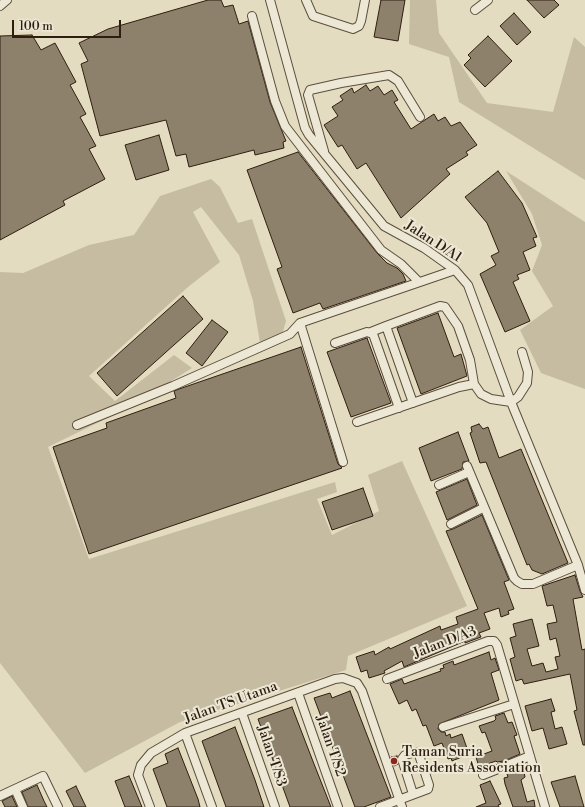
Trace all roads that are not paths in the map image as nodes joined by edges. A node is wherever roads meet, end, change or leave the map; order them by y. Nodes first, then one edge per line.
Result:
1 (7, 0) edge
2 (270, 0) edge
3 (306, 0) edge
4 (365, 0) edge
5 (488, 0) edge
6 (0, 6) edge
7 (475, 10) dead end
8 (252, 16) dead end
9 (420, 117) dead end
10 (325, 153) junction
11 (455, 270) junction
12 (419, 282) junction
13 (300, 322) junction
14 (386, 326) junction
15 (370, 332) junction
16 (335, 343) dead end
17 (522, 352) dead end
18 (474, 384) junction
19 (511, 402) junction
20 (413, 403) junction
21 (399, 408) junction
22 (357, 422) dead end
23 (77, 425) dead end
24 (343, 462) dead end
25 (439, 485) dead end
26 (483, 508) junction
27 (451, 524) dead end
28 (578, 565) junction
29 (585, 590) edge
30 (387, 679) dead end
31 (298, 693) junction
32 (514, 704) junction
33 (242, 713) junction
34 (443, 727) dead end
35 (186, 734) junction
36 (530, 756) junction
37 (483, 775) dead end
38 (15, 789) junction
39 (413, 794) junction
40 (0, 796) edge
41 (401, 803) edge
42 (23, 807) edge
43 (58, 807) edge
44 (150, 807) edge
45 (212, 807) edge
46 (275, 807) edge
47 (338, 807) edge
48 (380, 807) edge
49 (545, 807) edge

1 - 6 street
2 - 10 street, Jalan D/A1
3 - 4 street
5 - 7 street
8 - 12 street
9 - 10 street
10 - 11 street, Jalan D/A1
11 - 12 street
11 - 19 street, Jalan D/A1
12 - 13 street
13 - 23 street
13 - 24 street
14 - 15 street
14 - 18 street
14 - 20 street
15 - 16 street
15 - 21 street
17 - 19 street
18 - 19 street
18 - 20 street
19 - 28 street, Jalan D/A1
20 - 21 street
21 - 22 street
25 - 26 street
26 - 27 street
26 - 28 street
28 - 29 street, Jalan D/A1
30 - 32 street, Jalan D/A3
31 - 33 street, Jalan TS Utama
31 - 41 street, Jalan TS Utama
31 - 47 street, Jalan T/S2
32 - 34 street
32 - 36 street, Jalan D/A3
33 - 35 street, Jalan TS Utama
33 - 46 street, Jalan T/S3
35 - 44 street, Jalan TS Utama
35 - 45 street
36 - 37 street
36 - 49 street, Jalan D/A3
38 - 40 street
38 - 42 street
38 - 43 street
39 - 39 street
39 - 41 street
41 - 48 street

